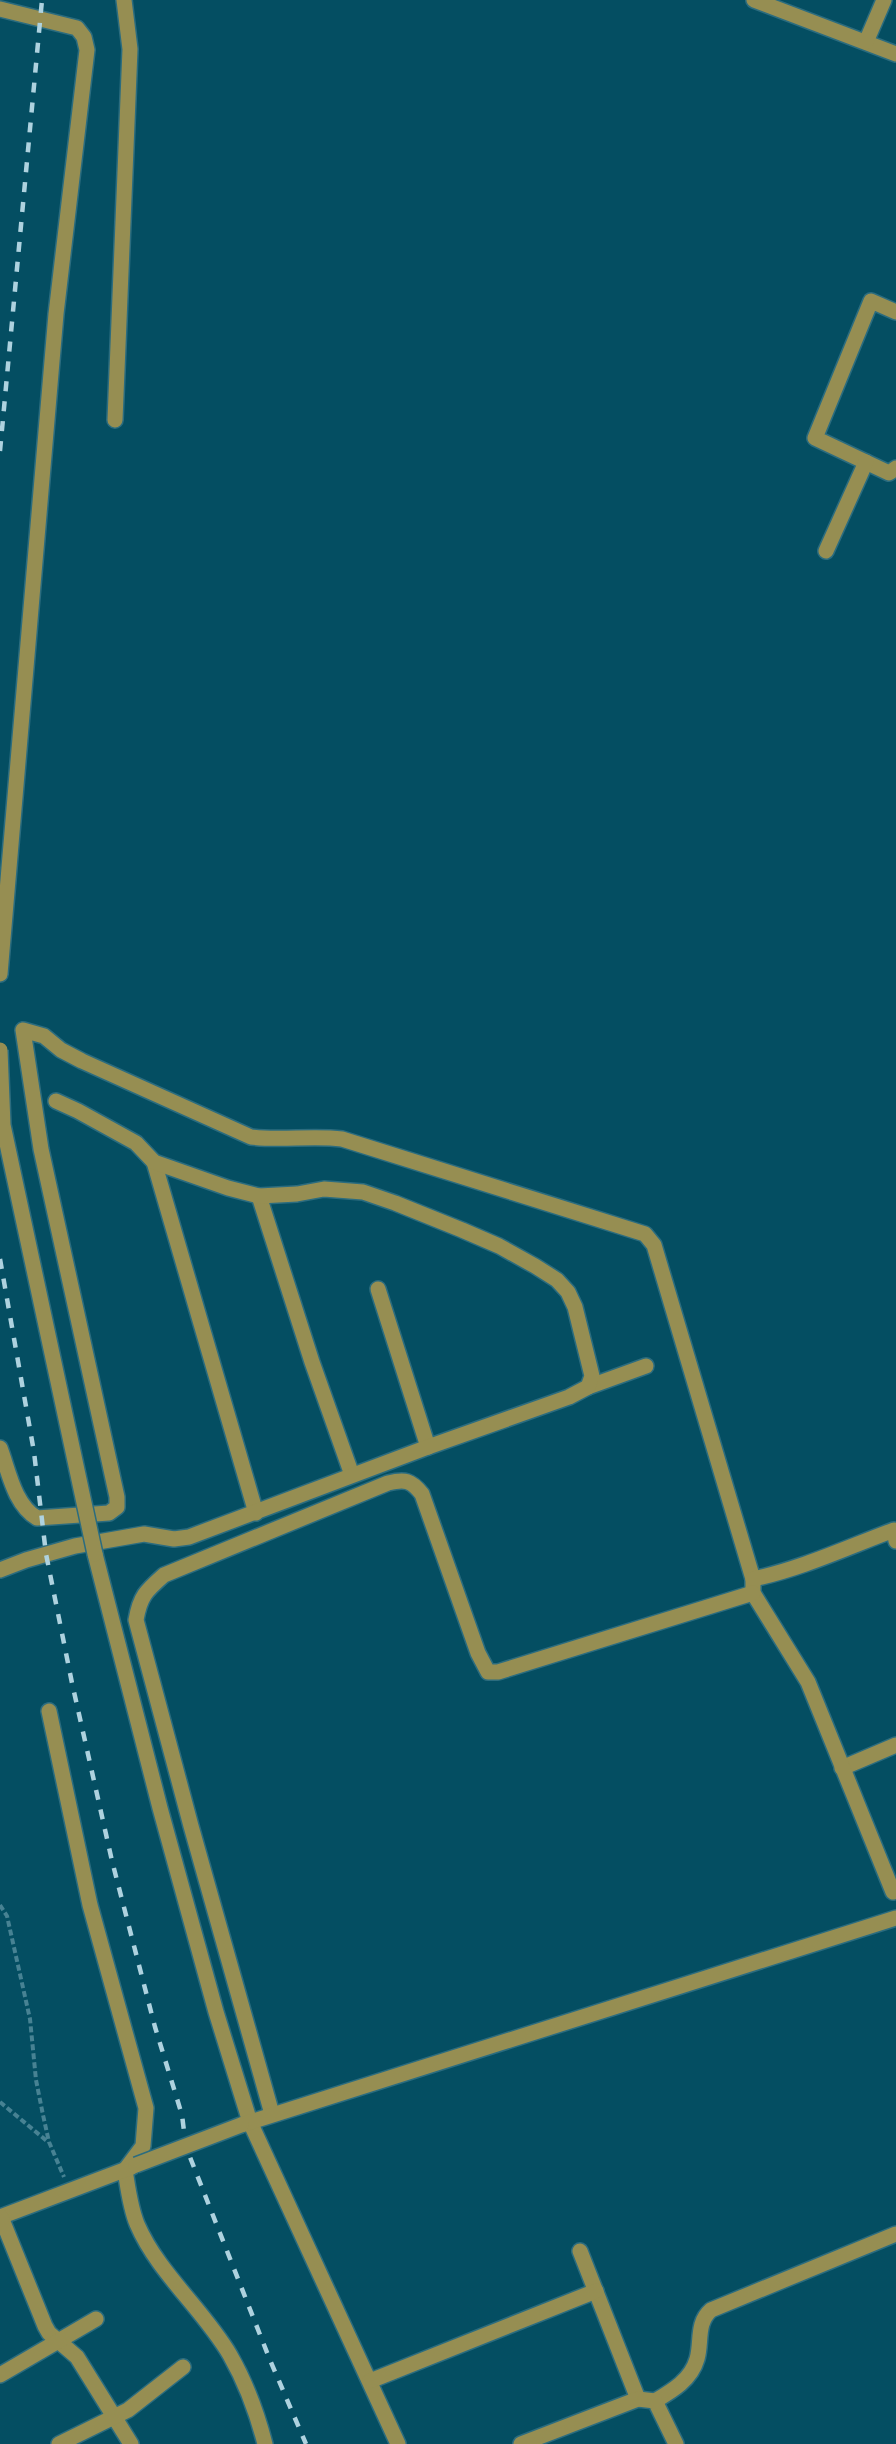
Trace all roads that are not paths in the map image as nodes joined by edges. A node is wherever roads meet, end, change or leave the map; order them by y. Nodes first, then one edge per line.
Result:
1 (124, 0) edge
2 (754, 0) edge
3 (884, 0) edge
4 (0, 9) edge
5 (866, 42) junction
6 (896, 54) edge
7 (896, 312) edge
8 (115, 420) dead end
9 (866, 462) junction
10 (896, 468) edge
11 (825, 551) dead end
12 (0, 974) edge
13 (0, 1050) edge
14 (56, 1101) dead end
15 (154, 1162) junction
16 (260, 1196) junction
17 (378, 1289) dead end
18 (646, 1366) dead end
19 (588, 1387) junction
20 (428, 1447) junction
21 (0, 1448) edge
22 (352, 1475) junction
23 (256, 1513) junction
24 (895, 1534) edge
25 (0, 1570) edge
26 (753, 1586) junction
27 (50, 1711) dead end
28 (896, 1745) edge
29 (842, 1768) junction
30 (893, 1892) dead end
31 (896, 1918) edge
32 (272, 2114) junction
33 (245, 2123) junction
34 (130, 2168) junction
35 (0, 2217) edge
36 (896, 2234) edge
37 (580, 2251) dead end
38 (596, 2291) junction
39 (96, 2319) dead end
40 (58, 2340) junction
41 (183, 2367) dead end
42 (0, 2375) edge
43 (370, 2381) junction
44 (638, 2399) junction
45 (655, 2402) junction
46 (114, 2416) junction
47 (59, 2444) edge
48 (130, 2444) edge
49 (265, 2444) edge
50 (398, 2444) edge
51 (521, 2444) edge
52 (676, 2444) edge

1 - 8 street
2 - 5 street
3 - 5 street
4 - 12 street
5 - 6 street
7 - 9 street
9 - 10 street
9 - 11 street
13 - 33 street, bridge
14 - 15 street
15 - 16 street
15 - 23 street
16 - 19 street
16 - 22 street
17 - 20 street
18 - 19 street
19 - 20 street
20 - 22 street
21 - 26 street
22 - 23 street
23 - 25 street
24 - 26 street
26 - 29 street
26 - 32 street
27 - 34 street
28 - 29 street
29 - 30 street
31 - 32 street
32 - 33 street
33 - 34 street, bridge
33 - 43 street
34 - 35 street
34 - 49 street
35 - 40 street
36 - 45 street
37 - 38 street
38 - 43 street
38 - 44 street
39 - 40 street
40 - 42 street
40 - 46 street
41 - 46 street
43 - 50 street
44 - 45 street
44 - 51 street
45 - 52 street
46 - 47 street
46 - 48 street

